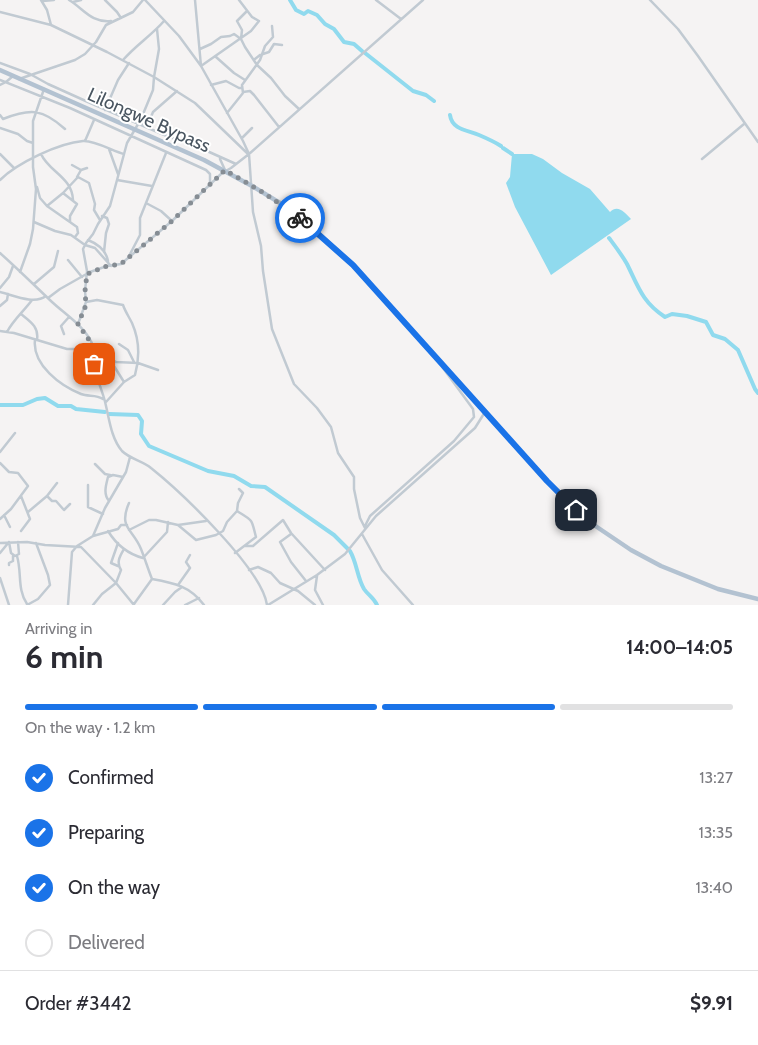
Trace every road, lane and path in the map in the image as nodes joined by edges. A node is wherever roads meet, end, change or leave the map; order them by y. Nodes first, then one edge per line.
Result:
1 (42, 0) edge
2 (54, 0) edge
3 (82, 0) edge
4 (104, 0) edge
5 (144, 0) edge
6 (195, 0) edge
7 (239, 0) edge
8 (376, 0) edge
9 (423, 0) edge
10 (650, 0) edge
11 (71, 1) edge
12 (148, 4) junction
13 (138, 7) junction
14 (247, 10) junction
15 (0, 12) edge
16 (121, 18) junction
17 (402, 19) junction
18 (113, 20) junction
19 (164, 21) junction
20 (50, 25) junction
21 (272, 26) dead end
22 (157, 29) junction
23 (241, 39) junction
24 (92, 45) junction
25 (282, 45) dead end
26 (200, 49) junction
27 (262, 54) junction
28 (216, 57) junction
29 (255, 59) junction
30 (123, 60) junction
31 (0, 63) edge
32 (129, 63) junction
33 (258, 64) junction
34 (201, 66) junction
35 (0, 70) edge
36 (30, 74) junction
37 (13, 76) junction
38 (154, 77) junction
39 (19, 78) junction
40 (0, 80) edge
41 (245, 80) junction
42 (6, 82) junction
43 (0, 85) edge
44 (211, 85) junction
45 (241, 88) junction
46 (44, 89) junction
47 (176, 91) junction
48 (243, 92) junction
49 (41, 97) junction
50 (299, 109) junction
51 (105, 110) junction
52 (36, 111) junction
53 (227, 113) junction
54 (0, 115) edge
55 (94, 120) junction
56 (139, 124) junction
57 (744, 124) junction
58 (0, 128) edge
59 (252, 128) dead end
60 (279, 128) junction
61 (65, 129) dead end
62 (136, 130) junction
63 (131, 137) junction
64 (169, 137) junction
65 (242, 138) junction
66 (84, 141) junction
67 (758, 142) edge
68 (33, 143) junction
69 (109, 149) junction
70 (178, 149) junction
71 (166, 153) junction
72 (0, 154) edge
73 (41, 154) junction
74 (124, 154) junction
75 (248, 154) junction
76 (219, 157) junction
77 (33, 159) junction
78 (702, 159) dead end
79 (72, 164) dead end
80 (236, 164) junction
81 (14, 168) junction
82 (87, 168) dead end
83 (81, 170) junction
84 (225, 170) junction
85 (118, 176) junction
86 (76, 178) junction
87 (0, 180) edge
88 (117, 180) junction
89 (36, 184) junction
90 (68, 186) junction
91 (152, 186) junction
92 (210, 186) junction
93 (252, 186) junction
94 (63, 193) junction
95 (73, 200) junction
96 (146, 203) junction
97 (47, 206) junction
98 (102, 216) junction
99 (100, 220) junction
100 (34, 221) junction
101 (172, 221) junction
102 (70, 222) junction
103 (75, 237) junction
104 (88, 240) junction
105 (85, 244) junction
106 (58, 251) dead end
107 (104, 252) junction
108 (1, 256) edge
109 (68, 260) dead end
110 (127, 260) junction
111 (108, 262) junction
112 (13, 266) junction
113 (111, 266) junction
114 (20, 272) junction
115 (87, 274) junction
116 (82, 277) junction
117 (34, 284) junction
118 (0, 288) edge
119 (0, 292) edge
120 (8, 294) junction
121 (47, 297) junction
122 (32, 299) junction
123 (86, 302) junction
124 (0, 306) edge
125 (21, 314) junction
126 (69, 317) junction
127 (78, 324) junction
128 (0, 331) edge
129 (7, 332) junction
130 (64, 334) dead end
131 (36, 340) junction
132 (119, 344) dead end
133 (94, 349) junction
134 (114, 361) junction
135 (441, 362) junction
136 (136, 363) junction
137 (158, 370) dead end
138 (124, 382) junction
139 (105, 402) junction
140 (486, 412) junction
141 (15, 433) dead end
142 (0, 452) edge
143 (130, 456) junction
144 (0, 463) edge
145 (94, 464) dead end
146 (110, 476) junction
147 (123, 477) junction
148 (57, 483) dead end
149 (88, 485) dead end
150 (107, 486) junction
151 (239, 489) dead end
152 (116, 490) junction
153 (21, 496) junction
154 (47, 496) junction
155 (109, 501) junction
156 (129, 502) dead end
157 (70, 504) dead end
158 (237, 511) junction
159 (28, 512) junction
160 (103, 514) junction
161 (4, 515) junction
162 (0, 519) edge
163 (206, 520) junction
164 (168, 522) junction
165 (127, 525) junction
166 (178, 525) junction
167 (10, 527) dead end
168 (365, 528) junction
169 (129, 530) junction
170 (21, 531) dead end
171 (108, 531) junction
172 (291, 533) junction
173 (363, 533) junction
174 (218, 534) junction
175 (93, 536) junction
176 (9, 542) junction
177 (18, 542) junction
178 (0, 543) edge
179 (36, 543) junction
180 (118, 544) junction
181 (77, 546) junction
182 (244, 546) junction
183 (124, 549) junction
184 (0, 553) edge
185 (235, 553) junction
186 (190, 555) dead end
187 (15, 556) junction
188 (143, 558) junction
189 (9, 565) dead end
190 (118, 566) junction
191 (249, 570) junction
192 (325, 570) junction
193 (317, 575) junction
194 (0, 578) edge
195 (152, 579) junction
196 (306, 582) junction
197 (116, 583) junction
198 (178, 585) junction
199 (182, 587) junction
200 (293, 589) junction
201 (199, 598) junction
202 (758, 598) edge
203 (9, 605) edge
204 (27, 605) edge
205 (68, 605) edge
206 (93, 605) edge
207 (134, 605) edge
208 (163, 605) edge
209 (185, 605) edge
210 (204, 605) edge
211 (268, 605) edge
212 (315, 605) edge
213 (323, 605) edge
214 (413, 605) edge

1 - 2 street
1 - 20 street
3 - 11 street
4 - 16 street
5 - 12 street
5 - 13 street
6 - 26 street
7 - 14 street
8 - 17 street
9 - 17 street
10 - 57 street
11 - 18 street
12 - 13 street
12 - 19 street
13 - 16 street
14 - 23 street
14 - 23 street
15 - 20 street
16 - 18 street
17 - 50 street
18 - 24 street
19 - 22 street
19 - 34 street
20 - 24 street
21 - 27 street
22 - 30 street
22 - 38 street
23 - 26 street
23 - 28 street
23 - 29 street
24 - 30 street
24 - 36 street
25 - 27 street
26 - 34 street
27 - 29 street
27 - 33 street
28 - 34 street
28 - 41 street
29 - 33 street
30 - 32 street
31 - 36 street
32 - 38 street
32 - 51 street
33 - 41 street
33 - 50 street
34 - 44 street
35 - 37 main road, Lilongwe Bypass
36 - 39 street
36 - 51 street
37 - 39 main road, Lilongwe Bypass
37 - 42 street
38 - 47 street
38 - 56 street
39 - 46 main road, Lilongwe Bypass
40 - 42 street
41 - 45 street
42 - 43 street
42 - 49 street
44 - 45 street
44 - 53 street
45 - 48 street
46 - 49 street
46 - 62 main road, Lilongwe Bypass
47 - 56 street
47 - 75 street
48 - 53 street
48 - 60 street
49 - 52 street
49 - 55 street
50 - 60 street
51 - 56 street
52 - 54 street
52 - 61 street
52 - 68 street
53 - 65 street
55 - 63 street
55 - 66 street
56 - 62 street
56 - 64 street
57 - 67 street
57 - 78 street
58 - 68 street
59 - 65 street
60 - 75 street
62 - 63 street
62 - 70 main road, Lilongwe Bypass
63 - 71 street
63 - 74 street
64 - 70 street
64 - 76 street
65 - 75 street
66 - 69 street
66 - 73 street
68 - 77 street
69 - 74 street
69 - 85 street
70 - 84 main road, Lilongwe Bypass
71 - 91 street
71 - 92 street
72 - 81 street
73 - 77 street
73 - 90 street
74 - 85 street
75 - 80 street
75 - 93 street
76 - 80 street
76 - 84 street
77 - 81 street
77 - 89 street
79 - 83 street
80 - 84 street
81 - 87 street
82 - 83 street
83 - 86 street
84 - 92 street
84 - 93 main road, Lilongwe Bypass
85 - 88 street
86 - 90 street
86 - 99 street
88 - 91 street
88 - 98 street
89 - 97 street
89 - 100 street
90 - 94 street
90 - 95 street
91 - 96 street
92 - 101 street
93 - 135 main road, Lilongwe Bypass
93 - 168 street
94 - 95 street
94 - 97 street
95 - 102 street
96 - 101 street
96 - 110 street
97 - 102 street
98 - 99 street
98 - 107 street
99 - 104 street
100 - 103 street
100 - 114 street
101 - 110 street
102 - 103 street
103 - 105 street
104 - 105 street
104 - 107 street
105 - 111 street
105 - 115 street
106 - 117 street
107 - 111 street
108 - 112 street
109 - 116 street
110 - 113 street
111 - 113 street
112 - 114 street
112 - 118 street
113 - 115 street
114 - 117 street
115 - 116 street
115 - 123 street
116 - 121 street
117 - 121 street
119 - 120 street
120 - 122 street
120 - 124 street
121 - 122 street
121 - 126 street
122 - 125 street
123 - 127 street
123 - 136 street
125 - 129 street
125 - 131 street
126 - 127 street
126 - 130 street
127 - 133 street
128 - 129 street
129 - 131 street
131 - 133 street
131 - 139 street
132 - 136 street
133 - 134 street
133 - 139 street
134 - 136 street
134 - 138 street
135 - 140 main road, Lilongwe Bypass
135 - 168 street
136 - 137 street
136 - 138 street
138 - 139 street
139 - 143 street
140 - 173 street
140 - 202 main road, Lilongwe Bypass
141 - 142 street
143 - 147 street
143 - 163 street
144 - 153 street
145 - 146 street
146 - 147 street
146 - 150 street
147 - 152 street
148 - 154 street
149 - 160 street
150 - 152 street
150 - 155 street
151 - 158 street
152 - 155 street
153 - 159 street
153 - 161 street
154 - 157 street
154 - 159 street
155 - 160 street
156 - 165 street
158 - 174 street
158 - 182 street
159 - 170 street
160 - 175 street
161 - 162 street
161 - 167 street
163 - 166 street
163 - 174 street
164 - 166 street
164 - 169 street
164 - 188 street
165 - 169 street
165 - 171 street
166 - 174 street
168 - 173 street
169 - 188 street
171 - 175 street
171 - 180 street
172 - 182 street
172 - 192 street
172 - 196 street
173 - 192 street
173 - 214 street
174 - 185 street
175 - 181 street
176 - 177 street
176 - 178 street
176 - 184 street
176 - 187 street
177 - 179 street
177 - 187 street
179 - 181 street
179 - 204 street
180 - 183 street
180 - 190 street
181 - 197 street
181 - 205 street
182 - 185 street
183 - 188 street
183 - 190 street
185 - 191 street
186 - 198 street
187 - 189 street
187 - 204 street
188 - 195 street
190 - 197 street
191 - 200 street
191 - 211 street
192 - 193 street
193 - 196 street
193 - 213 street
194 - 203 street
195 - 198 street
195 - 207 street
196 - 200 street
197 - 206 street
197 - 207 street
198 - 199 street
199 - 201 street
199 - 208 street
200 - 211 street
200 - 212 street
201 - 209 street
201 - 210 street

